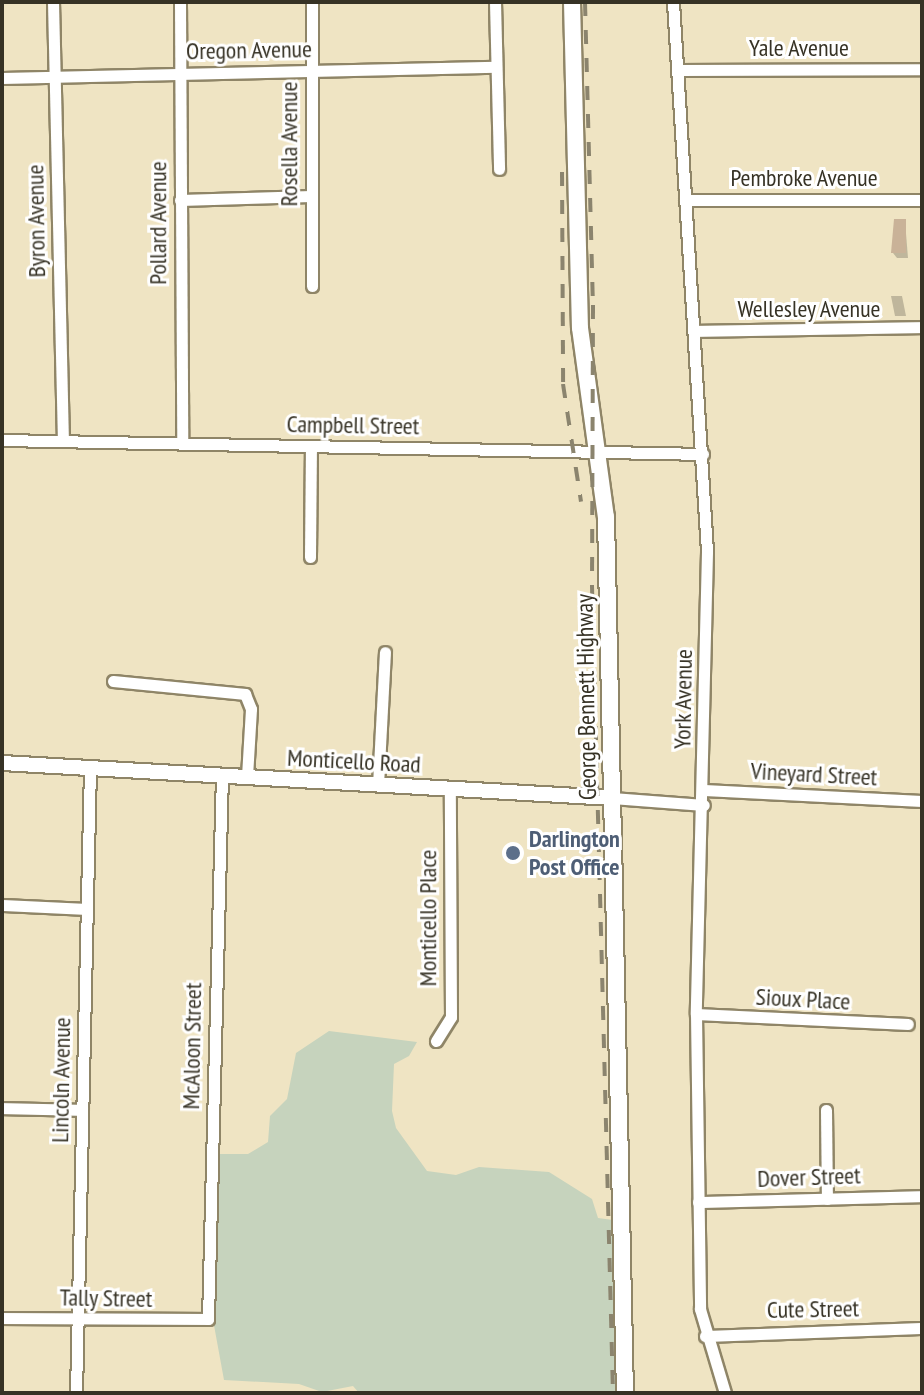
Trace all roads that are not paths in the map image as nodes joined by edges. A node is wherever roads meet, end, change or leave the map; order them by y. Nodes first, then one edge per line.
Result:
1 (53, 2) edge
2 (180, 2) edge
3 (312, 2) edge
4 (495, 2) edge
5 (572, 2) edge
6 (673, 2) edge
7 (496, 67) junction
8 (922, 69) edge
9 (677, 70) junction
10 (311, 72) junction
11 (180, 73) junction
12 (55, 77) junction
13 (2, 78) edge
14 (499, 169) dead end
15 (311, 196) junction
16 (180, 200) junction
17 (685, 200) junction
18 (922, 200) edge
19 (312, 286) dead end
20 (922, 327) edge
21 (696, 331) junction
22 (63, 439) junction
23 (2, 440) edge
24 (182, 443) junction
25 (311, 446) junction
26 (600, 454) junction
27 (703, 454) junction
28 (310, 557) dead end
29 (385, 652) dead end
30 (113, 681) dead end
31 (2, 763) edge
32 (90, 768) junction
33 (222, 775) junction
34 (247, 776) junction
35 (378, 785) junction
36 (450, 789) junction
37 (704, 790) junction
38 (612, 798) junction
39 (922, 801) edge
40 (704, 805) junction
41 (2, 905) edge
42 (87, 909) junction
43 (696, 1014) junction
44 (908, 1024) dead end
45 (436, 1041) dead end
46 (2, 1108) edge
47 (82, 1110) junction
48 (826, 1110) dead end
49 (922, 1196) edge
50 (827, 1199) junction
51 (698, 1202) junction
52 (2, 1318) edge
53 (77, 1319) junction
54 (208, 1319) joint
55 (922, 1328) edge
56 (705, 1336) junction
57 (76, 1393) edge
58 (625, 1393) edge
59 (725, 1393) edge

1 - 12 street, Byron Avenue
2 - 11 street, Pollard Avenue
3 - 10 street, Rosella Avenue
4 - 7 street
5 - 26 main road, George Bennett Highway
6 - 9 street, York Avenue
7 - 10 street, Oregon Avenue
7 - 14 street
8 - 9 street, Yale Avenue
9 - 17 street, York Avenue
10 - 11 street, Oregon Avenue
10 - 15 street, Rosella Avenue
11 - 12 street, Oregon Avenue
11 - 16 street, Pollard Avenue
12 - 13 street, Oregon Avenue
12 - 22 street, Byron Avenue
15 - 16 street
15 - 19 street, Rosella Avenue
16 - 24 street, Pollard Avenue
17 - 18 street, Pembroke Avenue
17 - 21 street, York Avenue
20 - 21 street, Wellesley Avenue
21 - 27 street, York Avenue
22 - 23 street, Campbell Street
22 - 24 street, Campbell Street
24 - 25 street, Campbell Street
25 - 26 street, Campbell Street
25 - 28 street
26 - 27 street, Campbell Street
26 - 38 main road, George Bennett Highway
27 - 37 street, York Avenue
29 - 35 street
30 - 34 street
31 - 32 street, Monticello Road
32 - 33 street, Monticello Road
32 - 42 street, Lincoln Avenue
33 - 34 street, Monticello Road
33 - 54 street, McAloon Street
34 - 35 street, Monticello Road
35 - 36 street, Monticello Road
36 - 38 street, Monticello Road
36 - 45 street, Monticello Place
37 - 39 street, Vineyard Street
37 - 40 street, York Avenue
38 - 40 street, Monticello Road
38 - 58 main road, George Bennett Highway
40 - 43 street, York Avenue
41 - 42 street
42 - 47 street, Lincoln Avenue
43 - 44 street, Sioux Place
43 - 51 street, York Avenue
46 - 47 street
47 - 53 street, Lincoln Avenue
48 - 50 street
49 - 50 street, Dover Street
50 - 51 street, Dover Street
51 - 56 street, York Avenue
52 - 53 street, Tally Street
53 - 54 street, Tally Street
53 - 57 street, Lincoln Avenue
55 - 56 street, Cute Street
56 - 59 street, York Avenue

